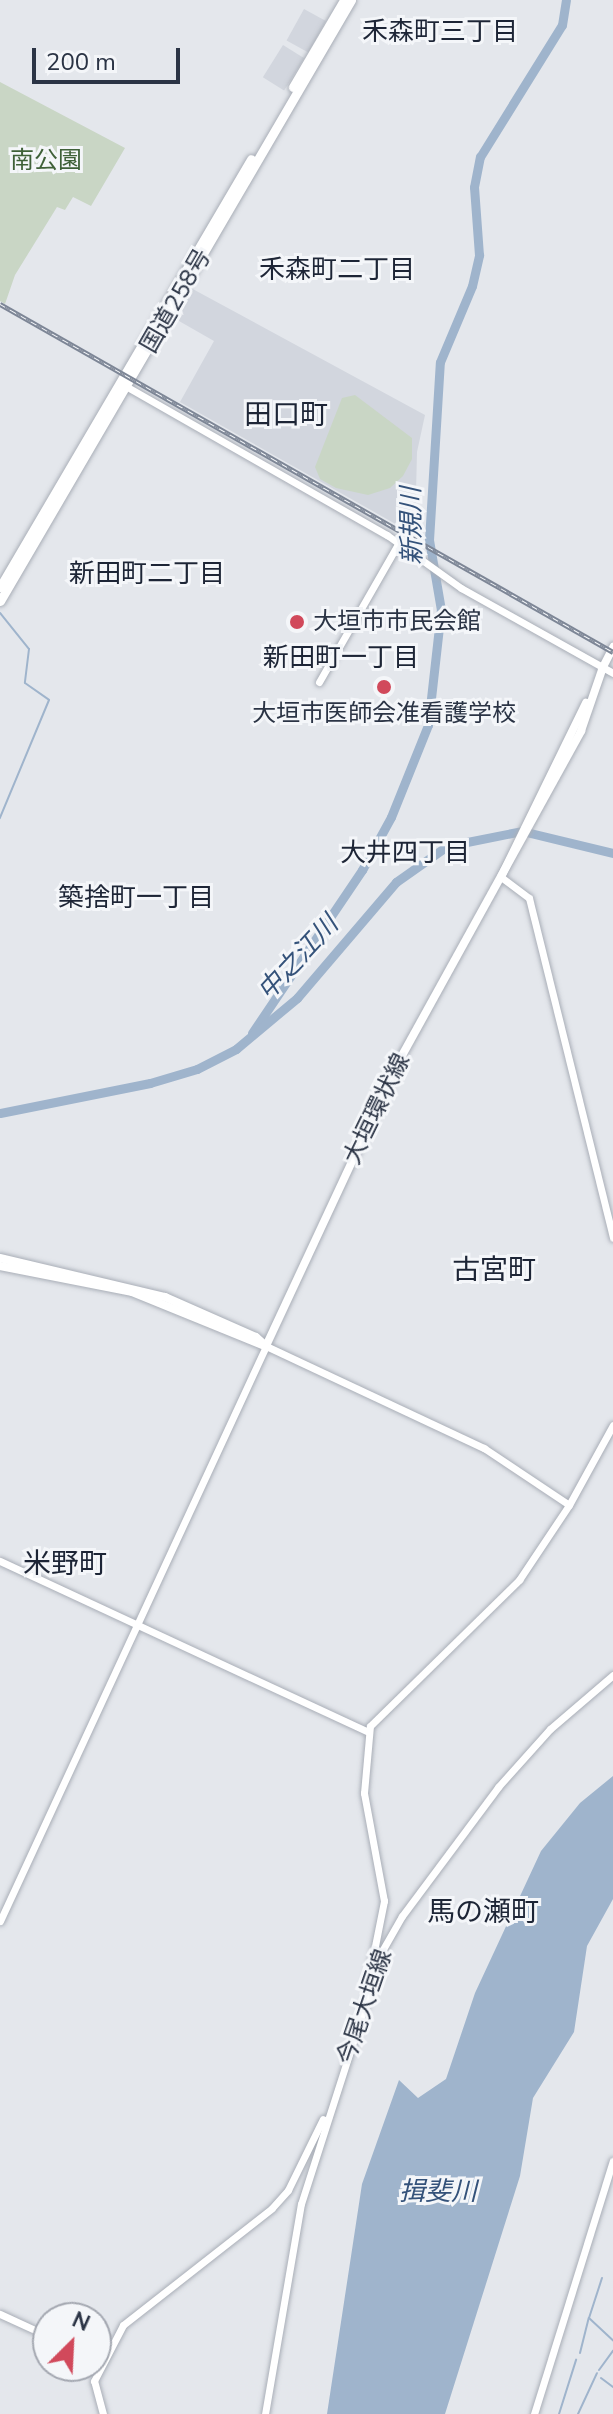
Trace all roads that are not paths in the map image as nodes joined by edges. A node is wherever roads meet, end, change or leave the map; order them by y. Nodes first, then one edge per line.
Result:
1 (344, 0) edge
2 (351, 0) edge
3 (123, 385) junction
4 (398, 544) junction
5 (0, 587) edge
6 (0, 601) edge
7 (613, 647) edge
8 (603, 667) junction
9 (613, 673) edge
10 (319, 682) dead end
11 (501, 877) junction
12 (613, 1238) edge
13 (0, 1258) edge
14 (0, 1266) edge
15 (177, 1305) junction
16 (266, 1346) junction
17 (613, 1425) edge
18 (569, 1505) junction
19 (0, 1561) edge
20 (138, 1625) junction
21 (613, 1675) edge
22 (368, 1732) junction
23 (0, 1921) edge
24 (369, 1990) junction
25 (328, 2115) junction
26 (613, 2161) edge
27 (0, 2314) edge
28 (32, 2329) edge
29 (112, 2341) edge
30 (94, 2382) edge
31 (103, 2414) edge
32 (265, 2414) edge
33 (534, 2414) edge

1 - 3 highway, 国道258号
2 - 3 highway, 国道258号
3 - 4 street
3 - 5 highway, 国道258号
3 - 6 highway, 国道258号
4 - 8 street
4 - 10 street
7 - 8 main road, 大垣環状線
8 - 9 street
8 - 11 main road, 大垣環状線
11 - 12 street
11 - 16 main road, 大垣環状線
13 - 15 main road
14 - 15 main road
15 - 16 main road
16 - 18 street
16 - 20 street
17 - 18 street
18 - 22 street
19 - 20 street
20 - 22 street
20 - 23 street
21 - 24 street, 今尾大垣線
22 - 24 street
24 - 25 street, 今尾大垣線
25 - 29 street
25 - 32 street, 今尾大垣線
26 - 33 street
27 - 28 street
30 - 31 street

